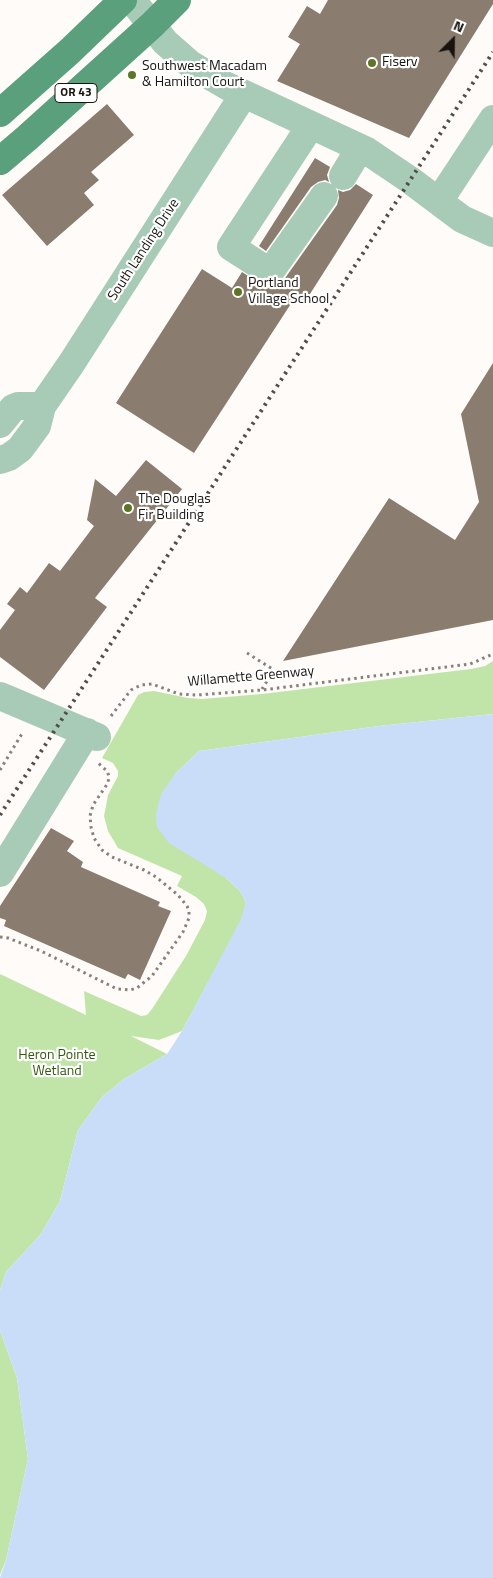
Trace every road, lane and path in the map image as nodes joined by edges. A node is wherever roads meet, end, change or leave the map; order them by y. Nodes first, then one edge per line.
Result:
1 (123, 0) edge
2 (132, 0) edge
3 (177, 0) edge
4 (152, 25) junction
5 (244, 94) junction
6 (0, 113) edge
7 (493, 119) edge
8 (310, 125) junction
9 (360, 148) junction
10 (0, 161) edge
11 (343, 176) dead end
12 (324, 196) dead end
13 (439, 201) junction
14 (493, 233) edge
15 (42, 406) junction
16 (0, 424) edge
17 (0, 460) edge
18 (247, 653) dead end
19 (493, 654) edge
20 (262, 690) junction
21 (0, 696) edge
22 (36, 711) junction
23 (92, 735) junction
24 (0, 770) edge
25 (0, 873) edge
26 (0, 937) edge

1 - 6 main road, OR 43
2 - 4 street
3 - 4 main road, OR 43
4 - 5 street
4 - 10 main road, OR 43
5 - 8 street
5 - 15 street, South Landing Drive
7 - 13 street
8 - 9 street
8 - 12 street
9 - 11 street
9 - 13 street
13 - 14 street
15 - 16 street
15 - 17 street, South Landing Drive
18 - 20 path
19 - 20 path, Willamette Greenway
20 - 23 path, Willamette Greenway
21 - 22 street
22 - 23 street
22 - 24 path
23 - 25 street
23 - 26 path

